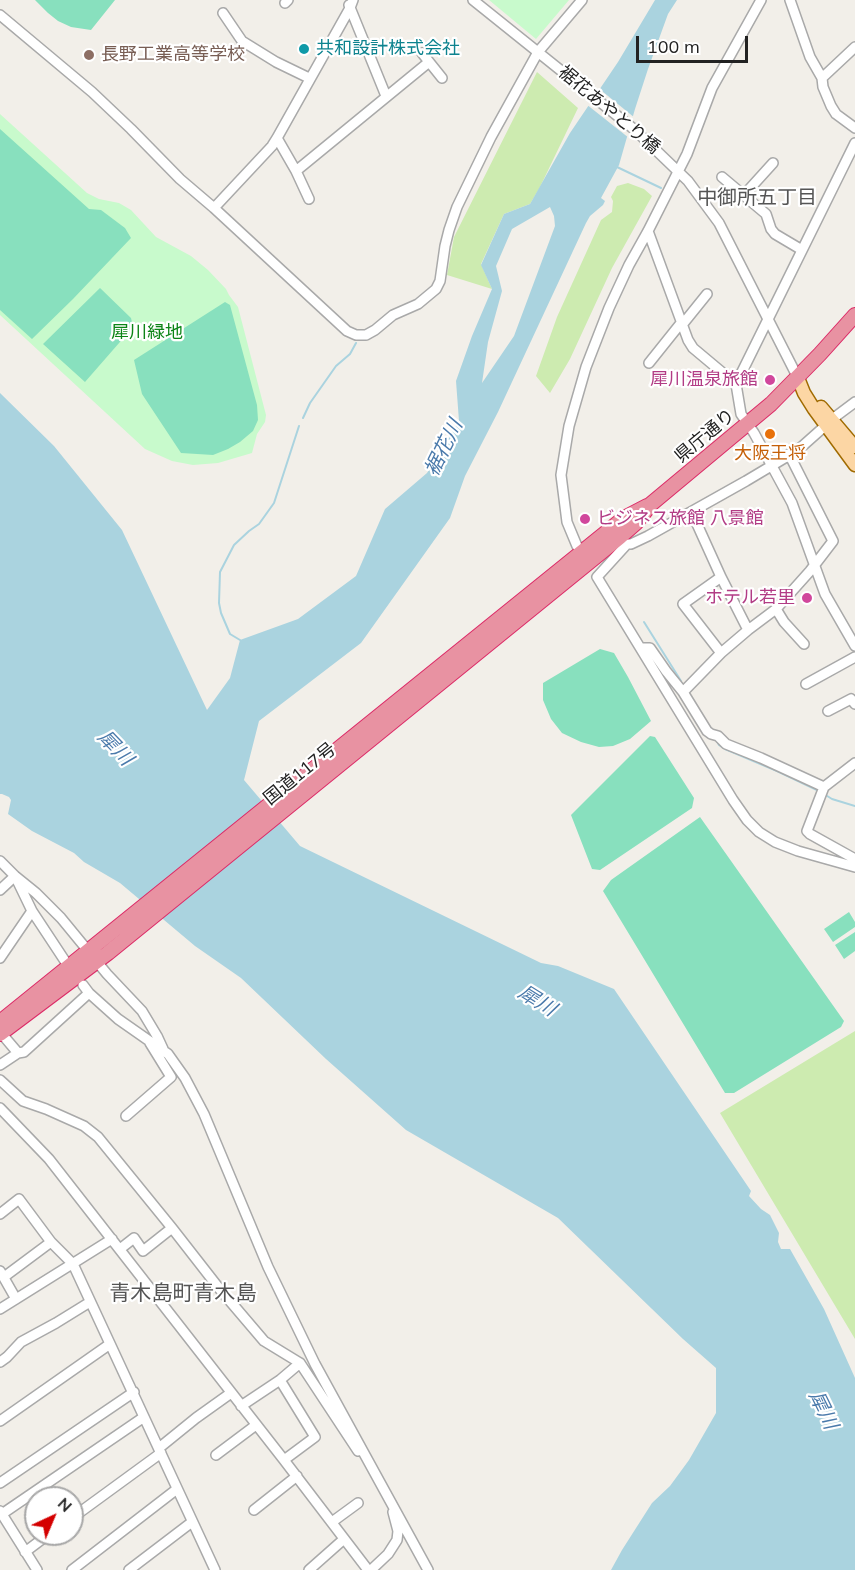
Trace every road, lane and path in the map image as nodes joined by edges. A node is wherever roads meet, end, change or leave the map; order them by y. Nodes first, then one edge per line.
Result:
1 (473, 0) edge
2 (582, 0) edge
3 (761, 0) edge
4 (790, 0) edge
5 (350, 3) edge
6 (223, 14) dead end
7 (0, 15) edge
8 (855, 46) edge
9 (422, 53) dead end
10 (541, 54) junction
11 (429, 62) junction
12 (309, 78) junction
13 (442, 78) dead end
14 (822, 78) junction
15 (386, 96) junction
16 (855, 128) edge
17 (277, 138) junction
18 (855, 143) edge
19 (773, 163) dead end
20 (676, 168) junction
21 (296, 171) junction
22 (722, 177) dead end
23 (744, 195) junction
24 (309, 199) dead end
25 (214, 208) junction
26 (648, 231) junction
27 (802, 250) junction
28 (707, 294) dead end
29 (855, 315) edge
30 (769, 319) junction
31 (682, 324) junction
32 (649, 363) dead end
33 (798, 378) junction
34 (736, 384) junction
35 (855, 402) edge
36 (828, 423) junction
37 (748, 424) junction
38 (855, 447) edge
39 (789, 454) junction
40 (771, 465) junction
41 (855, 465) edge
42 (692, 513) junction
43 (620, 537) junction
44 (578, 557) junction
45 (814, 566) junction
46 (721, 577) junction
47 (776, 609) junction
48 (748, 630) junction
49 (804, 644) dead end
50 (855, 646) edge
51 (641, 648) junction
52 (721, 653) junction
53 (855, 657) edge
54 (806, 684) dead end
55 (683, 692) junction
56 (855, 704) edge
57 (828, 711) dead end
58 (855, 764) edge
59 (822, 791) junction
60 (855, 859) edge
61 (0, 861) edge
62 (855, 867) edge
63 (15, 876) junction
64 (0, 890) edge
65 (32, 911) junction
66 (98, 952) junction
67 (0, 958) edge
68 (65, 961) dead end
69 (0, 1030) edge
70 (147, 1038) junction
71 (163, 1049) junction
72 (18, 1053) junction
73 (0, 1065) edge
74 (0, 1080) edge
75 (0, 1108) edge
76 (126, 1116) dead end
77 (0, 1214) edge
78 (172, 1228) junction
79 (112, 1239) junction
80 (51, 1242) junction
81 (120, 1249) junction
82 (73, 1264) junction
83 (2, 1274) edge
84 (16, 1299) junction
85 (90, 1302) junction
86 (0, 1309) edge
87 (110, 1344) junction
88 (0, 1362) edge
89 (300, 1363) junction
90 (280, 1380) junction
91 (134, 1392) junction
92 (231, 1393) junction
93 (241, 1406) junction
94 (144, 1417) junction
95 (0, 1421) edge
96 (256, 1425) junction
97 (160, 1450) junction
98 (363, 1450) junction
99 (216, 1455) dead end
100 (284, 1460) junction
101 (297, 1476) junction
102 (0, 1483) edge
103 (177, 1489) junction
104 (389, 1498) junction
105 (358, 1503) dead end
106 (84, 1509) edge
107 (254, 1510) dead end
108 (1, 1512) edge
109 (192, 1522) junction
110 (332, 1522) junction
111 (344, 1539) junction
112 (33, 1546) edge
113 (25, 1552) junction
114 (37, 1570) edge
115 (72, 1570) edge
116 (129, 1570) edge
117 (215, 1570) edge
118 (309, 1570) edge
119 (369, 1570) edge
120 (428, 1570) edge

1 - 10 street, 裾花あやとり橋
2 - 10 street
3 - 20 street
4 - 14 street
5 - 12 street
5 - 15 street
6 - 12 street
7 - 25 street
8 - 14 street
9 - 11 street
10 - 20 street, 裾花あやとり橋
10 - 25 street
11 - 13 street
11 - 15 street
12 - 17 street
14 - 16 street
15 - 21 street
17 - 21 street
17 - 25 street
18 - 27 street
19 - 23 street
20 - 26 street
20 - 30 street, 裾花あやとり橋
21 - 24 street
22 - 23 street
23 - 27 street
26 - 31 street
26 - 44 street
27 - 30 street
28 - 31 street
29 - 33 highway, 県庁通り
30 - 33 street, 裾花あやとり橋
30 - 34 street
31 - 32 street
31 - 34 street
33 - 36 main road
33 - 37 highway, 県庁通り
34 - 37 street
35 - 36 street
36 - 38 main road
36 - 39 street
36 - 41 main road
37 - 40 street
37 - 43 highway, 県庁通り
39 - 40 street
39 - 45 street
40 - 42 street
40 - 45 street
42 - 43 street
42 - 46 street
43 - 44 highway, 国道117号
43 - 51 street
44 - 66 highway, 国道117号
45 - 47 street
45 - 50 street
46 - 48 street
46 - 52 street
47 - 48 street
47 - 49 street
48 - 52 street
51 - 55 street
51 - 62 street
52 - 55 street
53 - 54 street
55 - 59 street
56 - 57 street
58 - 59 street
59 - 60 street
61 - 63 street
63 - 64 street
63 - 65 street
63 - 66 street
65 - 67 street
65 - 68 street
66 - 69 highway, 国道117号
66 - 71 street
69 - 72 street
70 - 71 street
70 - 72 street
70 - 76 street
71 - 98 street
72 - 73 street
74 - 78 street
75 - 79 street
77 - 80 street
78 - 81 street
78 - 89 street
79 - 81 street
79 - 82 street
80 - 82 street
80 - 83 street
81 - 92 street
82 - 84 street
82 - 85 street
83 - 84 street
84 - 86 street
85 - 87 street
85 - 88 street
87 - 91 street
87 - 95 street
89 - 90 street
89 - 98 street
90 - 93 street
90 - 100 street
91 - 94 street
91 - 102 street
92 - 93 street
92 - 97 street
93 - 96 street
94 - 97 street
94 - 108 street
96 - 99 street
96 - 100 street
97 - 103 street
97 - 106 street
98 - 104 street
100 - 101 street
101 - 107 street
101 - 110 street
103 - 109 street
103 - 115 street
104 - 119 street
104 - 120 street
105 - 110 street
108 - 113 street
109 - 116 street
109 - 117 street
110 - 111 street
111 - 118 street
111 - 119 street
112 - 113 street
113 - 114 street

